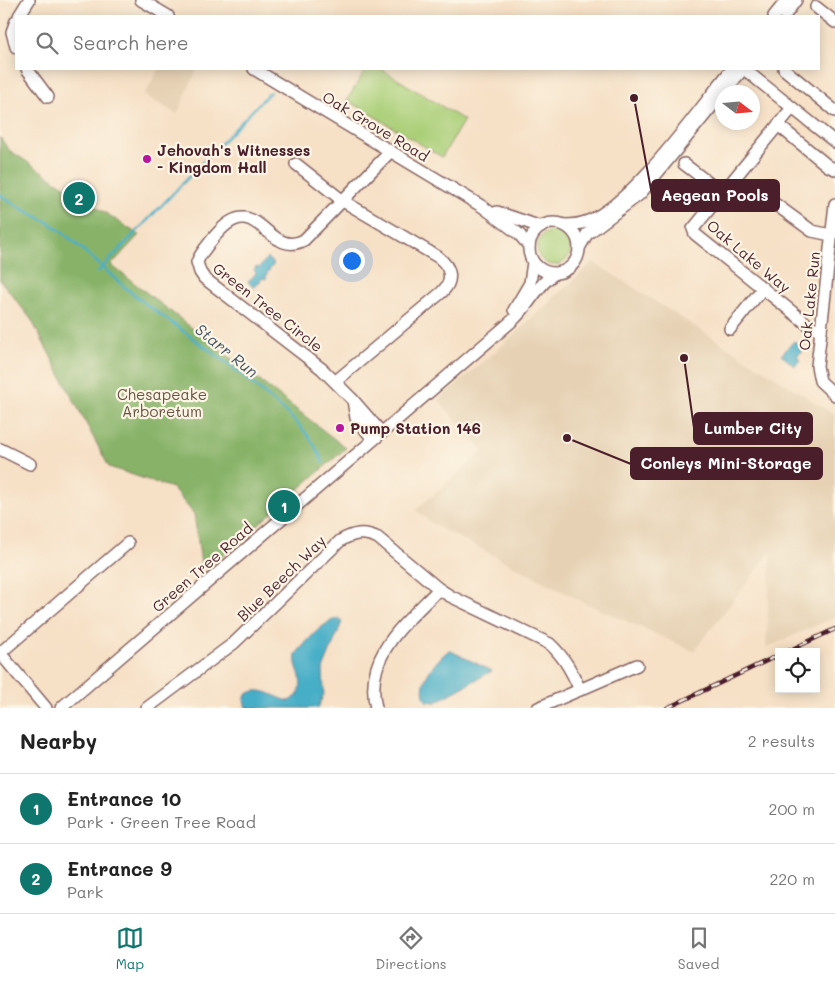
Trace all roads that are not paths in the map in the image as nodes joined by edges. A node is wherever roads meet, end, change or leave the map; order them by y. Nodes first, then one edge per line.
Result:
1 (28, 0) edge
2 (142, 0) edge
3 (787, 0) edge
4 (796, 0) edge
5 (816, 7) dead end
6 (20, 15) edge
7 (166, 15) edge
8 (775, 15) edge
9 (785, 15) edge
10 (835, 22) edge
11 (15, 24) edge
12 (15, 43) edge
13 (28, 70) edge
14 (256, 70) edge
15 (731, 70) edge
16 (742, 70) edge
17 (744, 70) edge
18 (785, 70) edge
19 (730, 85) edge
20 (48, 97) dead end
21 (715, 104) edge
22 (792, 108) junction
23 (835, 111) edge
24 (778, 125) junction
25 (835, 142) edge
26 (390, 152) junction
27 (296, 164) dead end
28 (684, 164) dead end
29 (835, 169) edge
30 (722, 193) junction
31 (342, 200) junction
32 (775, 204) dead end
33 (835, 204) edge
34 (484, 207) junction
35 (565, 225) junction
36 (541, 227) junction
37 (831, 235) junction
38 (529, 246) junction
39 (579, 248) junction
40 (832, 258) edge
41 (533, 262) junction
42 (554, 274) junction
43 (763, 288) junction
44 (730, 329) dead end
45 (821, 330) junction
46 (499, 331) junction
47 (336, 381) junction
48 (835, 395) edge
49 (377, 435) junction
50 (0, 450) edge
51 (30, 464) dead end
52 (128, 543) dead end
53 (439, 589) junction
54 (0, 653) edge
55 (637, 665) dead end
56 (580, 690) junction
57 (46, 708) edge
58 (62, 708) edge
59 (147, 708) edge
60 (376, 708) edge
61 (538, 708) edge

1 - 6 street
2 - 7 street
3 - 8 street
4 - 9 street
5 - 10 street
11 - 12 street
13 - 20 street
14 - 26 street, Oak Grove Road
15 - 35 street
16 - 19 street
17 - 22 street
18 - 23 street
21 - 39 street
22 - 24 street, Oak Lake Way
22 - 25 street
24 - 29 street
24 - 30 street, Oak Lake Way
26 - 31 street, Green Tree Circle
26 - 34 street, Oak Grove Road
27 - 31 street
28 - 30 street
30 - 43 street, Oak Lake Way
31 - 47 street
31 - 47 street, Green Tree Circle
32 - 37 street
33 - 37 street, Oak Lake Run
34 - 36 street, Oak Grove Road
34 - 38 street, Oak Grove Road
35 - 36 street
35 - 39 street
36 - 38 street
37 - 40 street, Oak Lake Run
38 - 41 street
39 - 42 street
40 - 45 street, Oak Lake Run
41 - 42 street
41 - 46 street, Green Tree Road
42 - 46 street, Green Tree Road
43 - 44 street
43 - 45 street, Oak Lake Way
45 - 48 street, Oak Lake Run
46 - 49 street, Green Tree Road
47 - 49 street, Green Tree Circle
49 - 58 street, Green Tree Road
50 - 51 street
52 - 54 street
53 - 56 street, Blue Beech Way
53 - 59 street, Blue Beech Way
53 - 60 street
54 - 57 street
55 - 56 street
56 - 61 street

